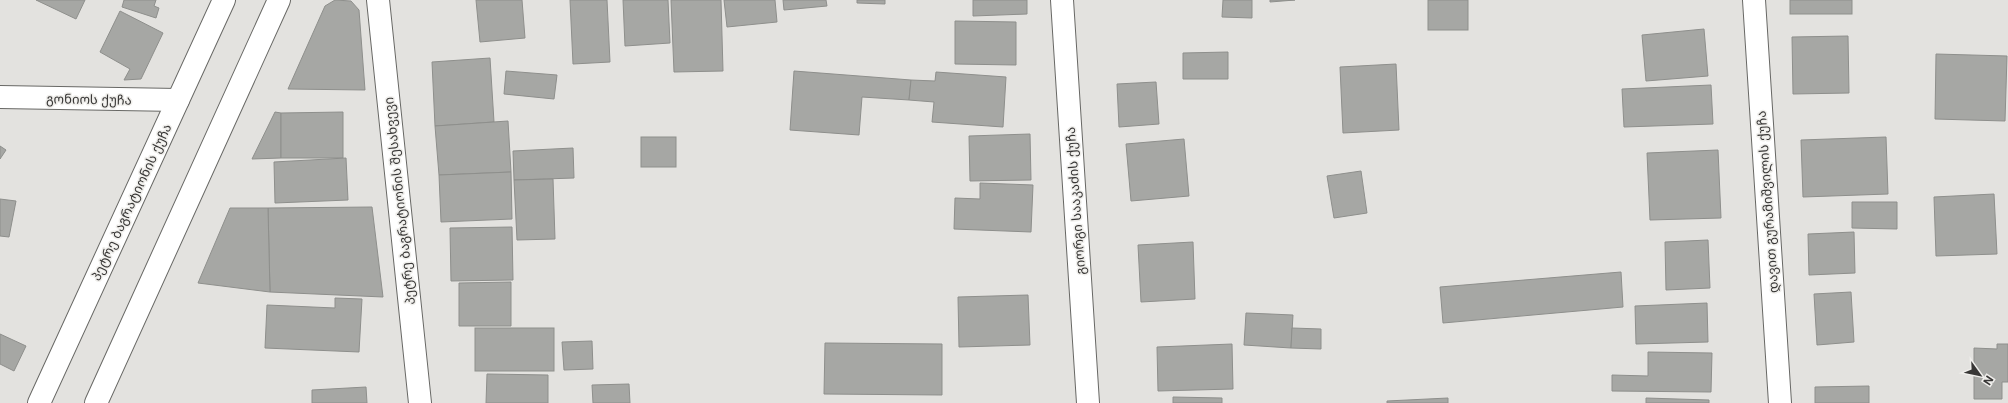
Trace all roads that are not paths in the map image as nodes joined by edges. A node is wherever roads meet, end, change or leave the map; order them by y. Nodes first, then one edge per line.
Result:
1 (224, 0) edge
2 (279, 0) edge
3 (378, 0) edge
4 (1062, 0) edge
5 (1754, 0) edge
6 (0, 97) edge
7 (178, 100) junction
8 (39, 403) edge
9 (96, 403) edge
10 (420, 403) edge
11 (1088, 403) edge
12 (1780, 403) edge

1 - 7 street, პეტრე ბაგრატიონის ქუჩა
2 - 9 street
3 - 10 street, პეტრე ბაგრატიონის შესახვევი
4 - 11 street, გიორგი სააკაძის ქუჩა
5 - 12 street, დავით გურამიშვილის ქუჩა
6 - 7 street, გონიოს ქუჩა
7 - 8 street, პეტრე ბაგრატიონის ქუჩა

